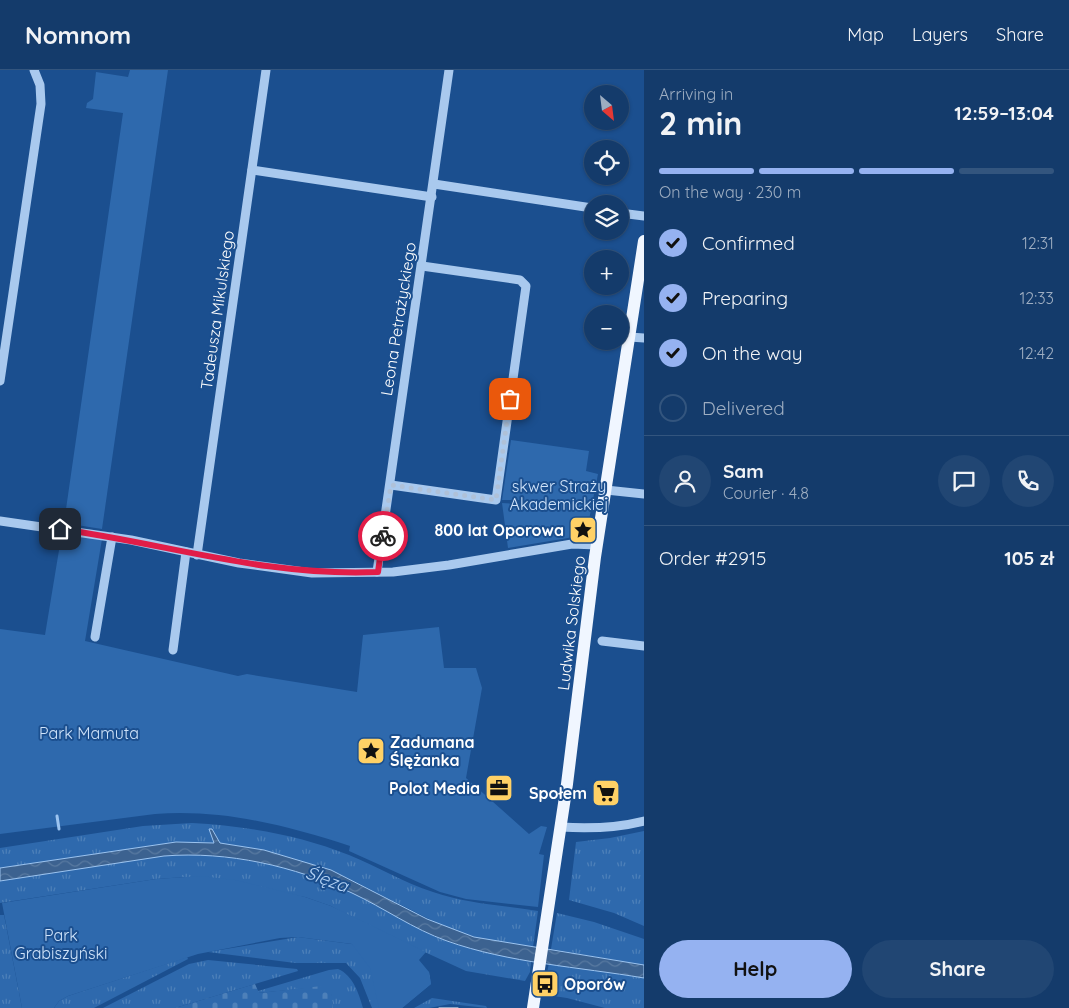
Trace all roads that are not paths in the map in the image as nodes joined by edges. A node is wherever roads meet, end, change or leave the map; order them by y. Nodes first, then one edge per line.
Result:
1 (34, 70) edge
2 (266, 70) edge
3 (449, 70) edge
4 (252, 170) junction
5 (434, 184) junction
6 (432, 197) junction
7 (584, 207) edge
8 (629, 214) edge
9 (644, 216) edge
10 (644, 242) edge
11 (422, 266) junction
12 (630, 337) junction
13 (644, 338) edge
14 (0, 381) edge
15 (391, 485) junction
16 (606, 490) junction
17 (644, 494) edge
18 (0, 521) edge
19 (112, 537) junction
20 (597, 545) junction
21 (186, 552) junction
22 (197, 555) junction
23 (378, 572) junction
24 (94, 636) dead end
25 (602, 641) dead end
26 (644, 646) edge
27 (173, 650) dead end
28 (644, 821) edge
29 (561, 827) junction
30 (533, 1008) edge

1 - 14 street
2 - 4 street, Tadeusza Mikulskiego
3 - 5 street, Leona Petrażyckiego
4 - 6 street
4 - 22 street, Tadeusza Mikulskiego
5 - 6 street, Leona Petrażyckiego
5 - 7 street
6 - 11 street, Leona Petrażyckiego
8 - 9 street
10 - 12 main road, Ludwika Solskiego
11 - 15 street, Leona Petrażyckiego
11 - 15 street
12 - 13 street
12 - 16 main road, Ludwika Solskiego
15 - 23 street, Leona Petrażyckiego
16 - 17 street
16 - 20 main road, Ludwika Solskiego
18 - 19 street
19 - 21 street
19 - 24 street
20 - 23 street
20 - 29 main road, Ludwika Solskiego
21 - 22 street
21 - 27 street
22 - 23 street
25 - 26 street
28 - 29 street
29 - 30 main road, Ludwika Solskiego

